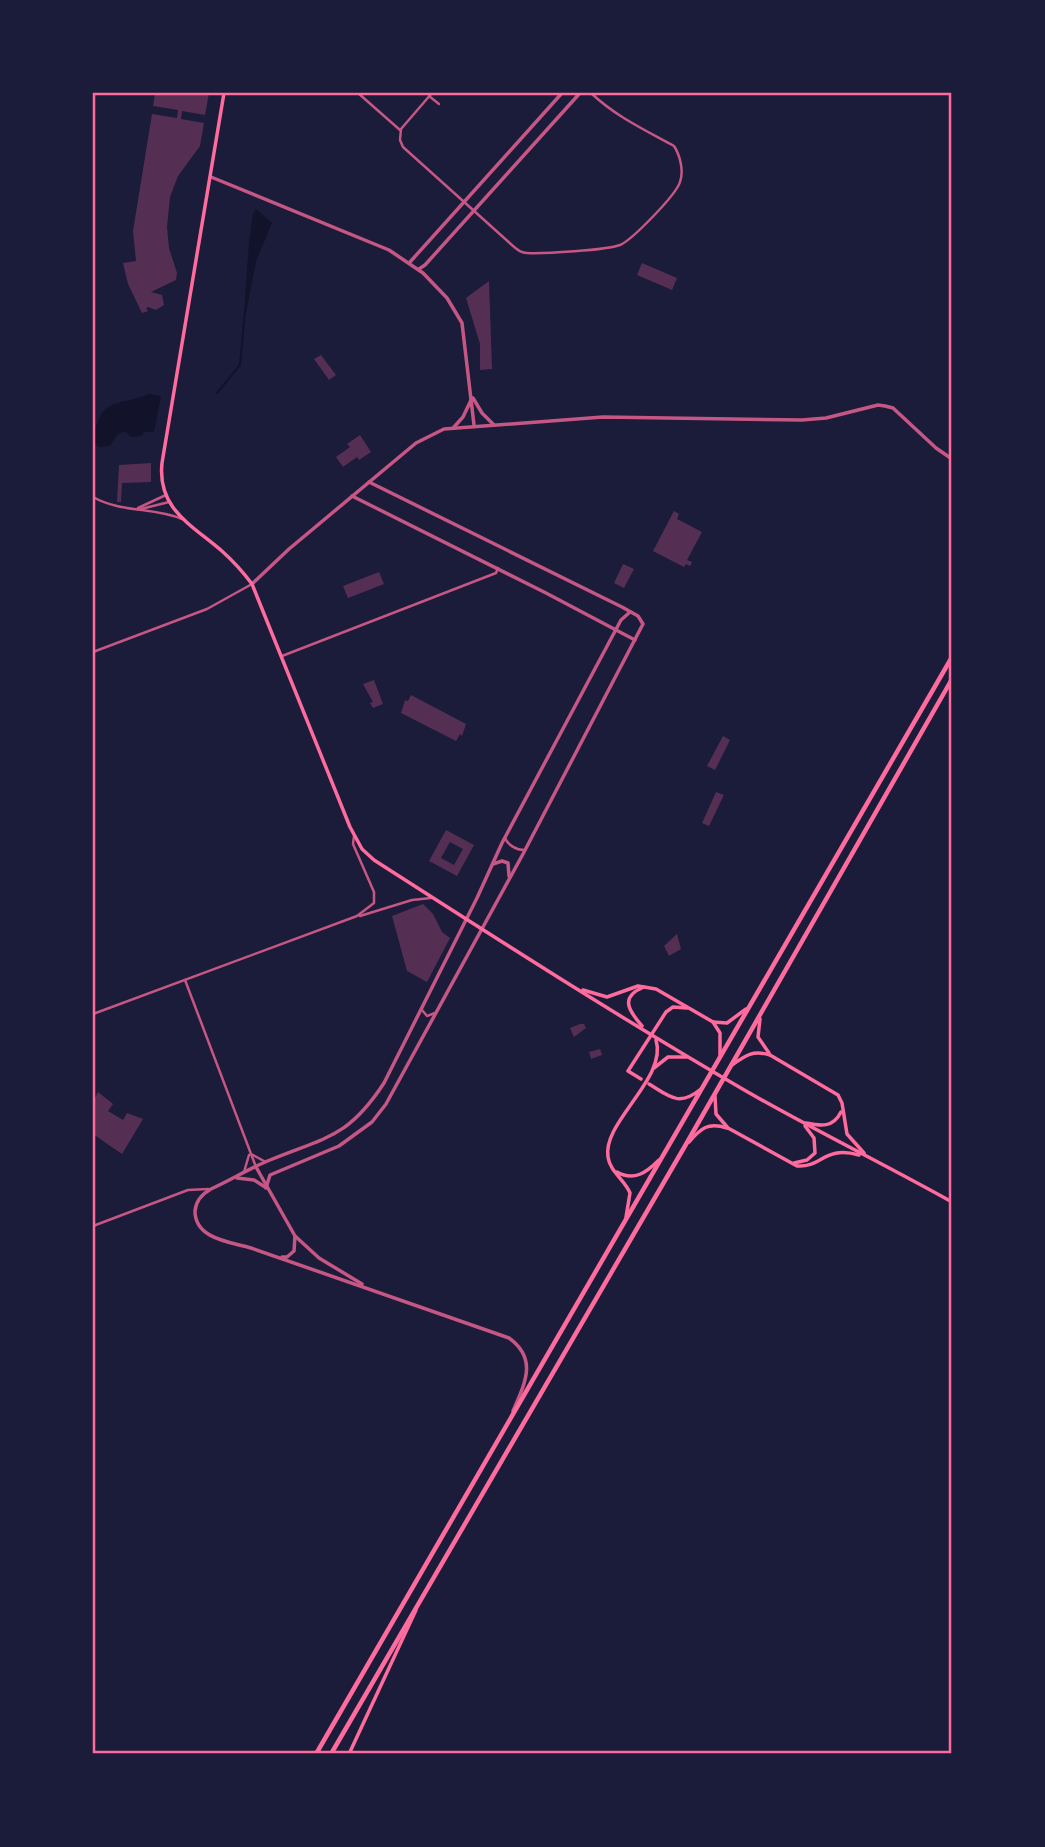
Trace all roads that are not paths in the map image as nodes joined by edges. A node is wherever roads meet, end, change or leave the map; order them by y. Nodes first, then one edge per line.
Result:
1 (224, 93) edge
2 (358, 93) edge
3 (562, 93) edge
4 (580, 93) edge
5 (591, 93) edge
6 (431, 94) edge
7 (439, 104) dead end
8 (400, 130) junction
9 (211, 177) junction
10 (465, 201) junction
11 (475, 210) junction
12 (410, 262) junction
13 (419, 269) junction
14 (472, 396) junction
15 (494, 425) junction
16 (474, 426) junction
17 (453, 427) junction
18 (952, 459) edge
19 (369, 482) junction
20 (166, 495) junction
21 (352, 496) junction
22 (93, 497) edge
23 (169, 502) junction
24 (135, 510) junction
25 (182, 519) junction
26 (498, 568) junction
27 (252, 584) junction
28 (630, 612) junction
29 (615, 630) junction
30 (635, 640) junction
31 (93, 652) edge
32 (282, 656) junction
33 (952, 657) edge
34 (952, 679) edge
35 (354, 836) junction
36 (505, 838) junction
37 (526, 850) junction
38 (493, 864) junction
39 (508, 878) junction
40 (433, 897) junction
41 (357, 916) junction
42 (466, 919) junction
43 (481, 928) junction
44 (186, 980) junction
45 (646, 986) junction
46 (577, 989) junction
47 (751, 1006) junction
48 (422, 1007) junction
49 (689, 1008) junction
50 (435, 1013) junction
51 (761, 1013) junction
52 (93, 1014) edge
53 (713, 1021) junction
54 (646, 1031) junction
55 (655, 1038) junction
56 (770, 1055) junction
57 (689, 1058) junction
58 (719, 1059) junction
59 (730, 1067) junction
60 (650, 1074) junction
61 (641, 1079) dead end
62 (706, 1082) junction
63 (649, 1084) dead end
64 (717, 1089) junction
65 (842, 1103) junction
66 (802, 1122) junction
67 (730, 1129) junction
68 (685, 1146) junction
69 (249, 1152) junction
70 (663, 1155) junction
71 (868, 1158) junction
72 (267, 1161) junction
73 (609, 1162) junction
74 (790, 1163) junction
75 (256, 1167) junction
76 (273, 1173) junction
77 (243, 1174) junction
78 (235, 1178) junction
79 (266, 1188) junction
80 (211, 1189) junction
81 (952, 1202) edge
82 (624, 1223) junction
83 (93, 1226) edge
84 (295, 1236) junction
85 (280, 1257) junction
86 (368, 1287) junction
87 (508, 1423) junction
88 (420, 1601) junction
89 (316, 1754) edge
90 (331, 1754) edge
91 (349, 1754) edge

1 - 9 main road
2 - 8 street
3 - 10 street
4 - 11 street
5 - 11 street
6 - 7 street
6 - 8 street
8 - 10 street
9 - 12 street
9 - 20 main road
10 - 11 street
10 - 12 street
11 - 13 street
12 - 13 street
13 - 14 street
14 - 15 street
14 - 16 street
14 - 17 street
15 - 16 street
15 - 18 street
16 - 17 street
17 - 19 street
19 - 21 street
19 - 28 street
20 - 23 main road
20 - 24 street
21 - 26 street
21 - 27 street
22 - 24 street
23 - 24 street
23 - 25 main road
24 - 25 street
25 - 27 main road
26 - 29 street
26 - 32 street
27 - 31 street
27 - 32 main road
28 - 29 street
28 - 30 street
29 - 30 street
29 - 36 street
30 - 37 street
32 - 35 main road
33 - 47 highway
34 - 51 highway
35 - 40 main road
35 - 41 street
36 - 37 street
36 - 38 street
37 - 39 street
38 - 39 street
38 - 42 street
39 - 43 street
40 - 41 street
40 - 42 main road
41 - 44 street
42 - 43 main road
42 - 48 street
43 - 46 main road
43 - 50 street
44 - 52 street
44 - 69 street
45 - 46 main road
45 - 49 main road
45 - 54 main road
46 - 54 main road
47 - 53 main road
47 - 58 highway
48 - 50 street
48 - 72 street
49 - 53 main road
49 - 61 main road
50 - 76 street
51 - 56 main road
51 - 59 highway
53 - 58 main road
54 - 55 main road
55 - 57 main road
55 - 60 main road
56 - 59 main road
56 - 65 main road
57 - 60 main road
57 - 66 main road
58 - 62 highway
59 - 64 highway
60 - 73 main road
62 - 63 main road
62 - 70 highway
64 - 67 main road
64 - 68 highway
65 - 66 main road
65 - 71 main road
66 - 71 main road
66 - 74 main road
67 - 68 main road
67 - 74 main road
68 - 88 highway
69 - 72 street
69 - 75 street
69 - 77 street
70 - 73 main road
70 - 82 highway
71 - 74 main road
71 - 81 main road
72 - 75 street
72 - 76 street
73 - 82 main road
75 - 77 street
75 - 79 street
76 - 79 street
77 - 78 street
78 - 79 street
78 - 80 street
79 - 84 street
80 - 83 street
80 - 85 street
82 - 87 highway
84 - 85 street
84 - 86 street
85 - 86 street
86 - 87 street
87 - 89 highway
88 - 90 highway
88 - 91 main road

